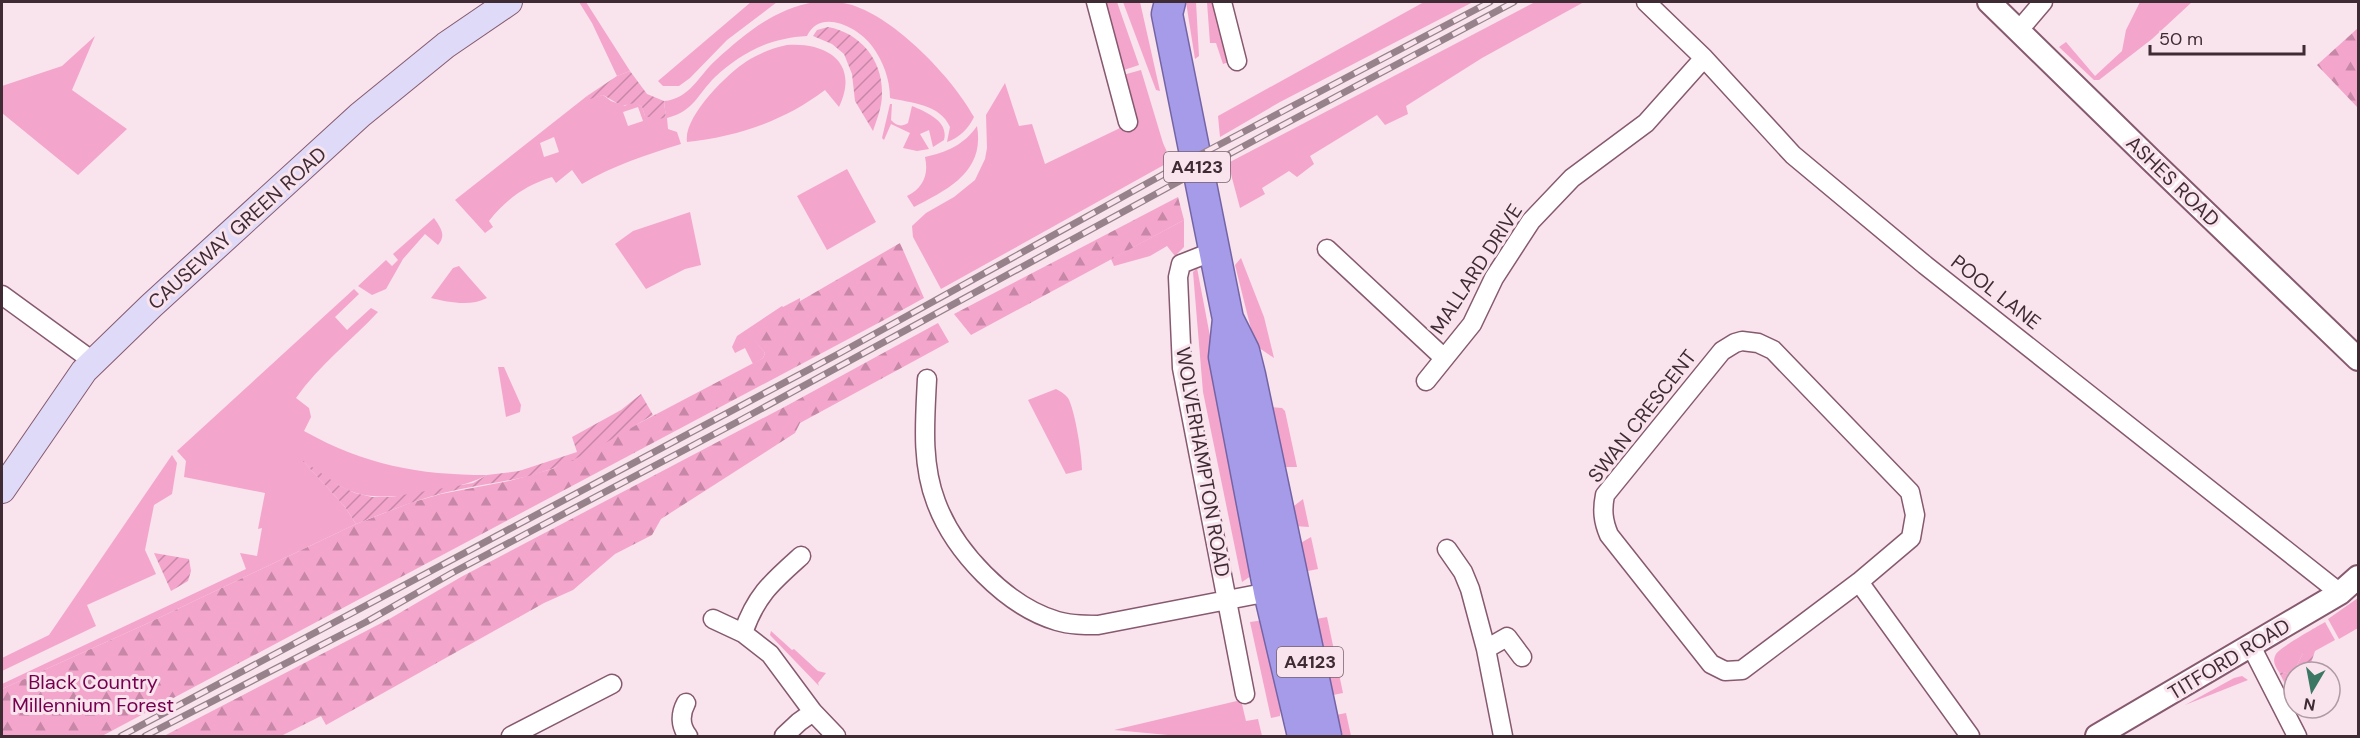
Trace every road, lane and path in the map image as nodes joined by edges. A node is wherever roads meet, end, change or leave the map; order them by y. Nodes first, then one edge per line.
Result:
1 (508, 2) edge
2 (1096, 2) edge
3 (1222, 2) edge
4 (1646, 2) edge
5 (1989, 2) edge
6 (2043, 2) edge
7 (1165, 6) edge
8 (2019, 30) junction
9 (1704, 58) junction
10 (1237, 61) dead end
11 (1128, 122) dead end
12 (1327, 249) dead end
13 (1214, 251) junction
14 (2, 295) edge
15 (1444, 358) junction
16 (2358, 358) edge
17 (94, 362) junction
18 (927, 379) dead end
19 (1426, 381) dead end
20 (2, 490) edge
21 (1447, 549) dead end
22 (801, 556) dead end
23 (2358, 577) edge
24 (1859, 582) junction
25 (1282, 589) junction
26 (2340, 593) junction
27 (1227, 599) junction
28 (713, 619) dead end
29 (743, 633) junction
30 (2250, 646) junction
31 (1486, 649) junction
32 (1522, 657) dead end
33 (612, 684) dead end
34 (1245, 694) dead end
35 (686, 703) dead end
36 (813, 712) junction
37 (511, 736) edge
38 (688, 736) edge
39 (784, 736) edge
40 (836, 736) edge
41 (1303, 736) edge
42 (1326, 736) edge
43 (1503, 736) edge
44 (1970, 736) edge
45 (2097, 736) edge
46 (2297, 736) edge

1 - 17 main road, CAUSEWAY GREEN ROAD
2 - 11 street
3 - 10 street
4 - 9 street, POOL LANE
5 - 8 street, ASHES ROAD
6 - 8 street
7 - 13 highway, WOLVERHAMPTON ROAD / A4123
8 - 16 street, ASHES ROAD
9 - 15 street, MALLARD DRIVE
9 - 26 street, POOL LANE
12 - 15 street, MALLARD DRIVE
13 - 25 highway, WOLVERHAMPTON ROAD / A4123
13 - 27 street, WOLVERHAMPTON ROAD
14 - 17 street
15 - 19 street, MALLARD DRIVE
17 - 20 main road, CAUSEWAY GREEN ROAD
18 - 27 street
21 - 31 street
22 - 29 street
23 - 26 street, TITFORD ROAD
24 - 24 street, SWAN CRESCENT
24 - 44 street
25 - 27 street
25 - 41 highway, WOLVERHAMPTON ROAD / A4123
25 - 42 highway, WOLVERHAMPTON ROAD / A4123
26 - 30 street, TITFORD ROAD
27 - 34 street, WOLVERHAMPTON ROAD
28 - 29 street
29 - 36 street
30 - 45 street, TITFORD ROAD
30 - 46 street
31 - 32 street
31 - 43 street
33 - 37 street
35 - 38 street
36 - 39 street
36 - 40 street

